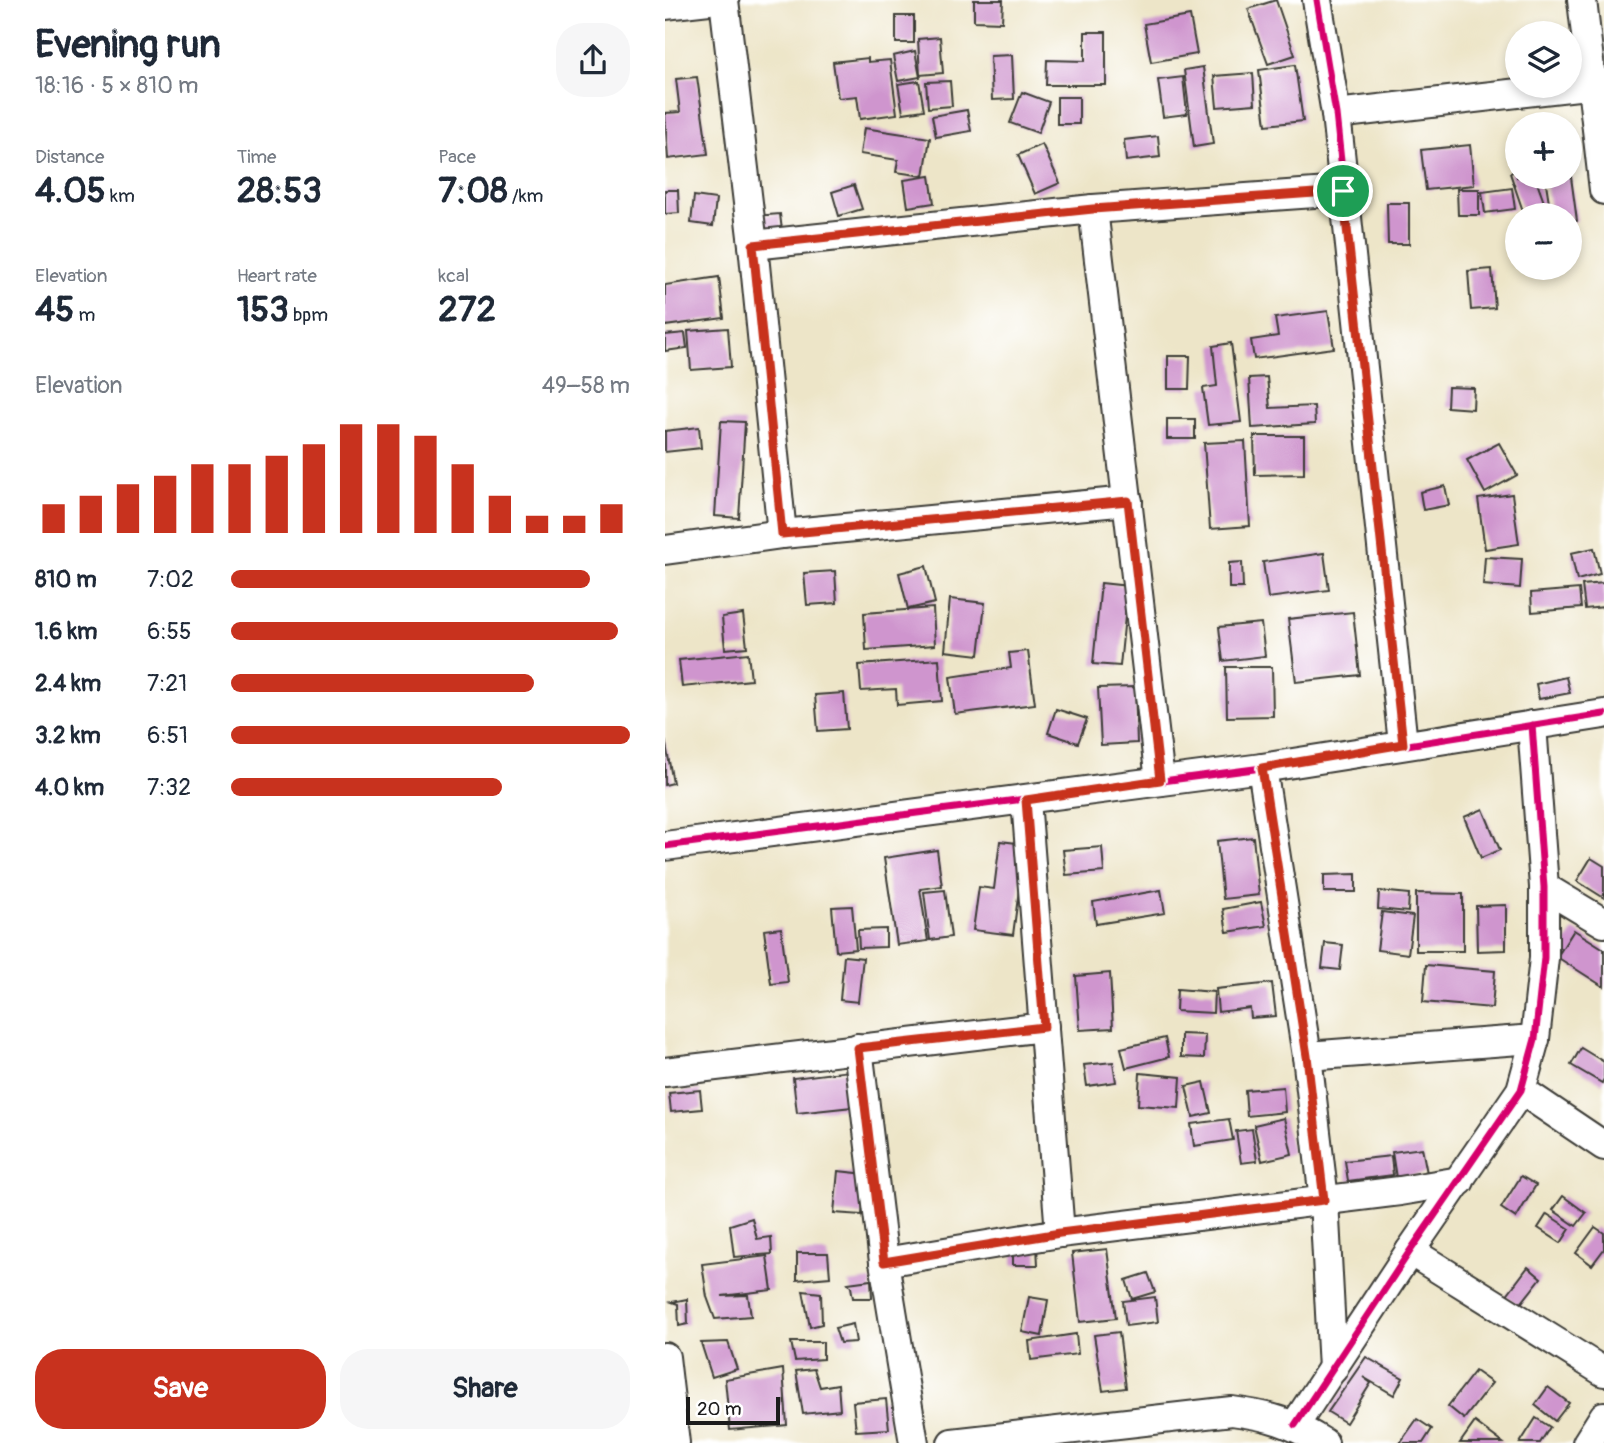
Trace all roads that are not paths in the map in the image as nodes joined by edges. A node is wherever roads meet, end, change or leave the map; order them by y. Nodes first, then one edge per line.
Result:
1 (709, 0) edge
2 (724, 0) edge
3 (1317, 0) edge
4 (1582, 0) edge
5 (665, 5) edge
6 (1598, 84) edge
7 (1336, 114) junction
8 (1604, 190) edge
9 (1343, 191) junction
10 (1093, 209) junction
11 (753, 245) junction
12 (1128, 501) junction
13 (782, 534) junction
14 (665, 550) edge
15 (1604, 714) edge
16 (1532, 725) junction
17 (1403, 744) junction
18 (1262, 768) junction
19 (1160, 780) junction
20 (1026, 800) junction
21 (665, 846) edge
22 (1544, 887) junction
23 (1604, 923) edge
24 (1044, 1027) junction
25 (1535, 1039) junction
26 (858, 1048) junction
27 (1307, 1056) junction
28 (665, 1072) edge
29 (1521, 1090) junction
30 (1604, 1146) edge
31 (1460, 1181) junction
32 (1324, 1200) junction
33 (1060, 1233) junction
34 (1410, 1251) junction
35 (884, 1262) junction
36 (665, 1357) edge
37 (1333, 1369) junction
38 (1604, 1372) edge
39 (1604, 1416) edge
40 (1294, 1425) junction
41 (675, 1443) edge
42 (914, 1443) edge
43 (952, 1443) edge
44 (1324, 1443) edge
45 (1587, 1443) edge

1 - 5 street
2 - 11 street
3 - 7 street
4 - 6 street
6 - 7 street
6 - 8 street
7 - 9 street
9 - 10 street
9 - 17 street
10 - 11 street
10 - 12 street
11 - 13 street
12 - 13 street
12 - 19 street
13 - 14 street
15 - 16 street
16 - 17 street
16 - 22 street
17 - 18 street
18 - 19 street
18 - 27 street
19 - 20 street
20 - 21 street
20 - 24 street
22 - 23 street
22 - 25 street
24 - 26 street
24 - 33 street
25 - 27 street
25 - 29 street
26 - 28 street
26 - 35 street
27 - 32 street
29 - 30 street
29 - 31 street
31 - 32 street
31 - 34 street
32 - 33 street
32 - 37 street
33 - 35 street
34 - 37 street
34 - 38 street
35 - 42 street
36 - 41 street
37 - 40 street
39 - 45 street
40 - 43 street
40 - 44 street

